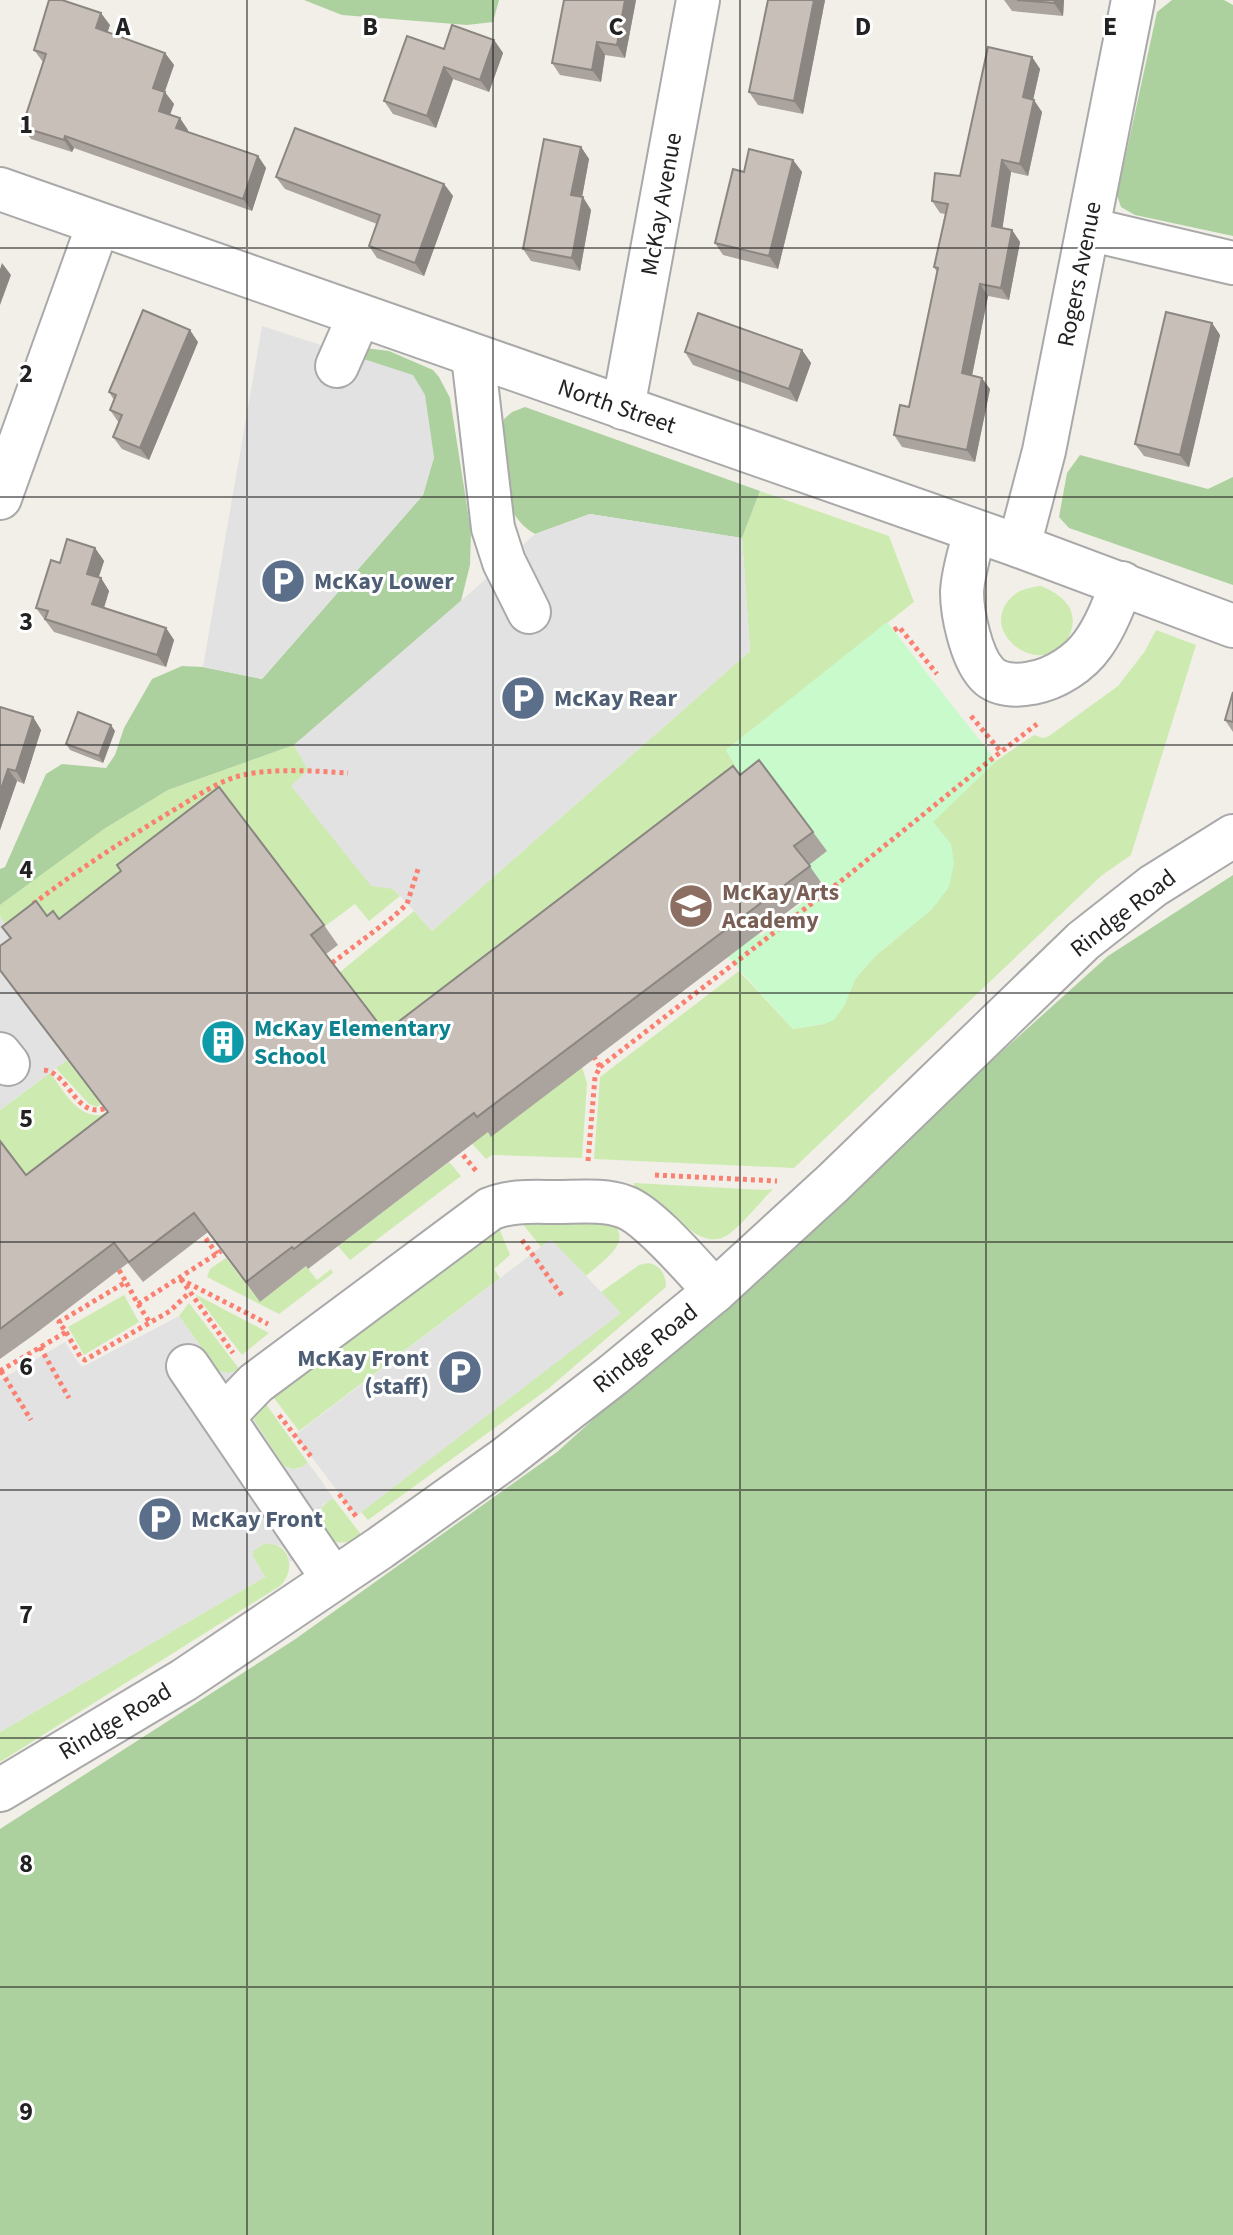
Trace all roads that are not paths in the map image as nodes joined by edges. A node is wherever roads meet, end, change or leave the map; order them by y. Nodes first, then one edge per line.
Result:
1 (698, 0) edge
2 (1133, 0) edge
3 (0, 189) edge
4 (98, 225) junction
5 (1088, 229) junction
6 (1233, 263) edge
7 (359, 316) junction
8 (473, 356) junction
9 (337, 366) dead end
10 (623, 408) junction
11 (0, 498) edge
12 (975, 532) junction
13 (1019, 546) junction
14 (1122, 583) junction
15 (529, 612) dead end
16 (1233, 626) edge
17 (1233, 836) edge
18 (715, 1291) junction
19 (188, 1366) dead end
20 (223, 1417) junction
21 (333, 1579) junction
22 (0, 1790) edge

1 - 10 street, McKay Avenue
2 - 5 street, Rogers Avenue
3 - 4 street, North Street
4 - 7 street, North Street
4 - 11 street
5 - 6 street
5 - 13 street, Rogers Avenue
7 - 8 street, North Street
7 - 9 street
8 - 10 street, North Street
8 - 15 street
10 - 12 street, North Street
12 - 13 street, North Street
12 - 14 street
13 - 14 street, North Street
14 - 16 street, North Street
17 - 18 street, Rindge Road
18 - 20 street
18 - 21 street, Rindge Road
19 - 20 street
20 - 21 street
21 - 22 street, Rindge Road

